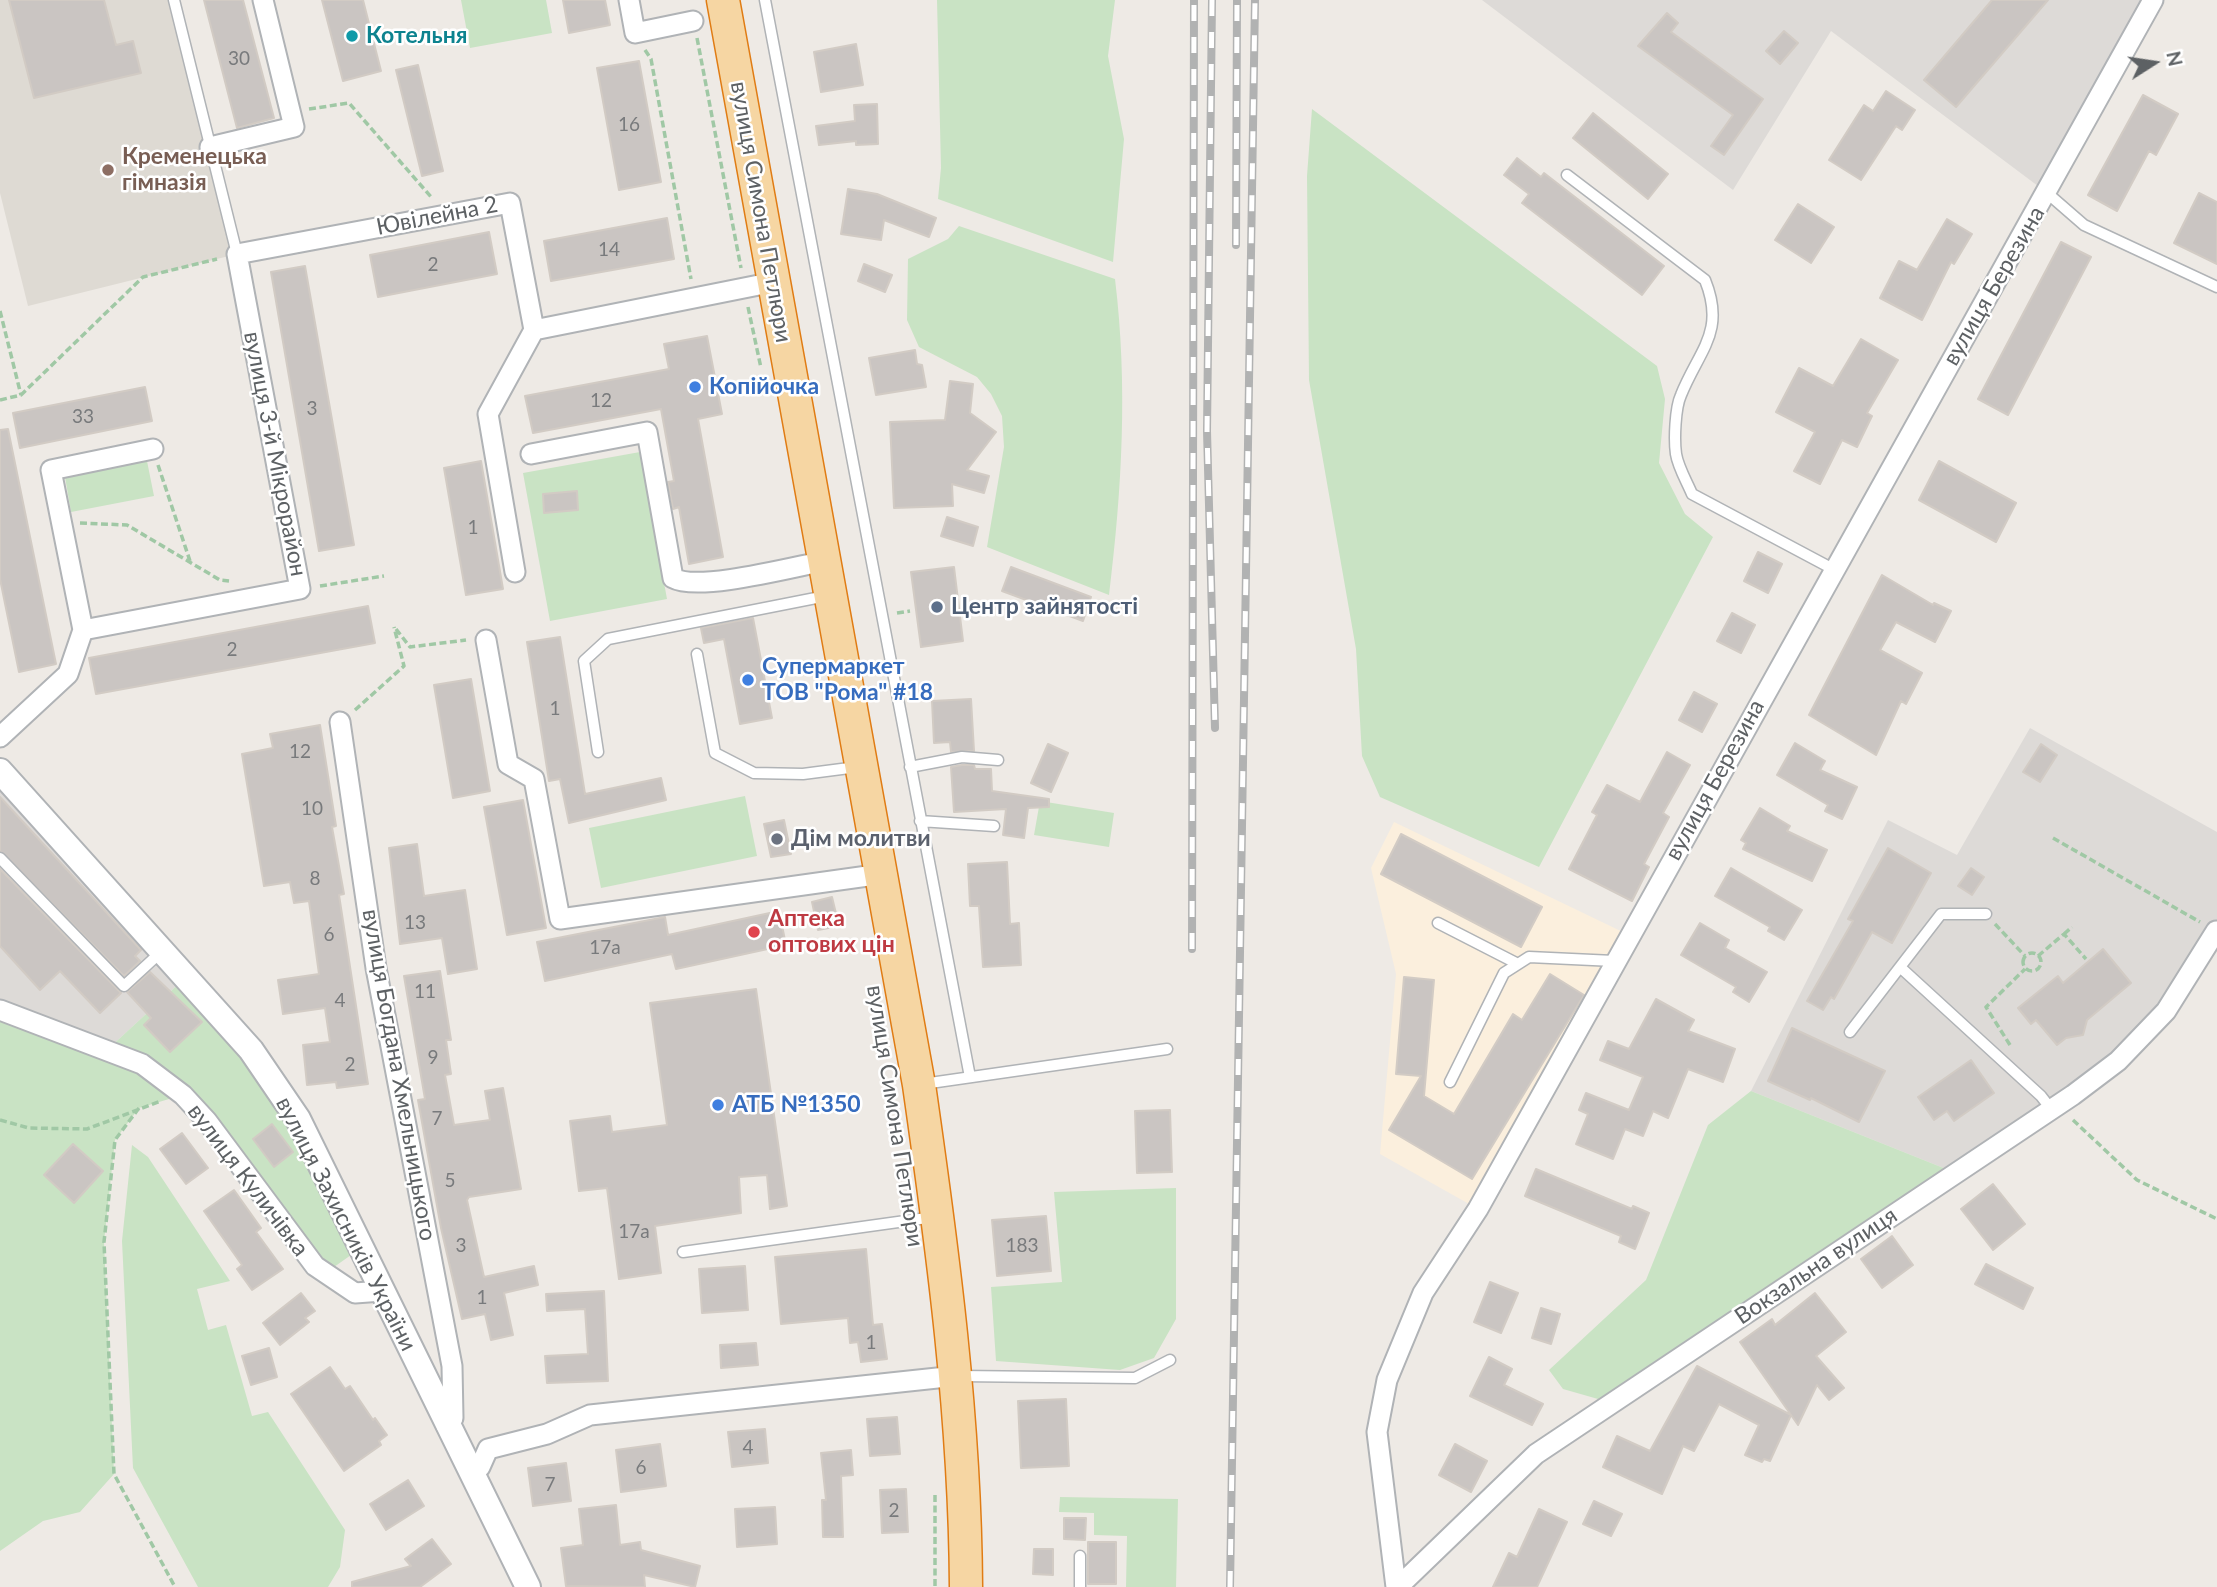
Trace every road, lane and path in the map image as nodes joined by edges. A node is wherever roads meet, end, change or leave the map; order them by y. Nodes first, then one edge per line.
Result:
1 (174, 0) edge
2 (262, 0) edge
3 (629, 0) edge
4 (723, 0) edge
5 (765, 0) edge
6 (2153, 0) edge
7 (694, 21) joint
8 (635, 33) junction
9 (290, 114) junction
10 (210, 147) junction
11 (1567, 174) dead end
12 (2046, 192) junction
13 (447, 214) junction
14 (237, 254) junction
15 (759, 285) junction
16 (2217, 287) edge
17 (695, 298) junction
18 (0, 311) edge
19 (534, 330) junction
20 (763, 381) dead end
21 (21, 395) junction
22 (0, 400) edge
23 (153, 449) joint
24 (531, 454) dead end
25 (61, 522) junction
26 (191, 563) junction
27 (813, 564) junction
28 (1833, 569) junction
29 (515, 572) dead end
30 (384, 576) dead end
31 (233, 582) dead end
32 (300, 589) junction
33 (831, 595) junction
34 (83, 630) junction
35 (486, 640) joint
36 (697, 653) dead end
37 (340, 722) joint
38 (0, 737) edge
39 (598, 752) dead end
40 (998, 760) dead end
41 (863, 766) junction
42 (910, 767) junction
43 (0, 771) edge
44 (920, 821) junction
45 (994, 826) dead end
46 (2053, 838) dead end
47 (0, 858) edge
48 (882, 874) junction
49 (1986, 914) joint
50 (1438, 923) dead end
51 (2072, 927) dead end
52 (2217, 930) edge
53 (2064, 934) junction
54 (162, 952) junction
55 (2025, 956) junction
56 (2038, 956) junction
57 (2086, 959) dead end
58 (1614, 961) junction
59 (1518, 964) junction
60 (1900, 967) junction
61 (2025, 969) junction
62 (0, 1010) edge
63 (1850, 1032) dead end
64 (1167, 1049) dead end
65 (2014, 1051) dead end
66 (970, 1077) junction
67 (1450, 1082) dead end
68 (919, 1085) junction
69 (183, 1095) junction
70 (139, 1108) junction
71 (2051, 1109) junction
72 (0, 1120) edge
73 (938, 1216) junction
74 (2217, 1219) edge
75 (683, 1252) dead end
76 (382, 1291) junction
77 (1170, 1360) dead end
78 (956, 1376) junction
79 (446, 1425) junction
80 (471, 1475) junction
81 (935, 1482) dead end
82 (1080, 1556) dead end
83 (174, 1587) edge
84 (528, 1587) edge
85 (935, 1587) edge
86 (966, 1587) edge
87 (1080, 1587) edge
88 (1397, 1587) edge

1 - 10 lane
2 - 9 street
3 - 8 street
4 - 15 highway, вулиця Симона Петлюри
5 - 42 lane
6 - 12 street, вулиця Березина
7 - 8 street
7 - 15 path, вулиця Симона Петлюри
8 - 17 path
9 - 10 street
9 - 13 path
10 - 14 lane
11 - 28 lane
12 - 16 lane
12 - 28 street, вулиця Березина
13 - 14 street, Ювілейна 2
13 - 19 street, Ювілейна 2
14 - 21 path
14 - 32 street, вулиця 3-й Мікрорайон
15 - 17 street
15 - 20 path, вулиця Симона Петлюри
15 - 27 highway, вулиця Симона Петлюри
17 - 19 street
18 - 21 path
19 - 29 street
21 - 22 path
23 - 25 street
23 - 26 path
24 - 27 street
25 - 26 path
25 - 34 street
26 - 31 path
27 - 33 highway, вулиця Симона Петлюри
28 - 58 street, вулиця Березина
30 - 32 path
32 - 34 street, вулиця 3-й Мікрорайон
33 - 39 lane
33 - 41 highway, вулиця Симона Петлюри
34 - 38 street
35 - 37 path
35 - 48 street
36 - 41 lane
37 - 79 street, вулиця Богдана Хмельницького
40 - 42 lane
41 - 48 highway, вулиця Симона Петлюри
42 - 44 lane
43 - 54 street, вулиця Захисників України
44 - 45 lane
44 - 66 lane
46 - 52 path
47 - 54 lane
48 - 68 highway, вулиця Симона Петлюри
49 - 55 path
49 - 60 lane
50 - 59 lane
51 - 53 path
52 - 71 street, Вокзальна вулиця
53 - 56 path
53 - 57 path
54 - 76 street, вулиця Захисників України
55 - 56 path
55 - 61 path
56 - 61 path
58 - 59 lane
58 - 88 street, вулиця Березина
59 - 67 lane
60 - 63 lane
60 - 71 lane
61 - 65 path
62 - 69 street, вулиця Куличівка
64 - 66 lane
66 - 68 lane
68 - 73 highway, вулиця Симона Петлюри
69 - 70 path
69 - 76 street, вулиця Куличівка
70 - 72 path
70 - 83 path
71 - 74 path
71 - 88 street, Вокзальна вулиця
73 - 75 lane
73 - 78 highway, вулиця Симона Петлюри
76 - 79 street, вулиця Захисників України
77 - 78 lane
78 - 80 street
78 - 86 highway, вулиця Симона Петлюри
79 - 80 street, вулиця Захисників України
80 - 84 street, вулиця Захисників України
81 - 85 path
82 - 87 lane

